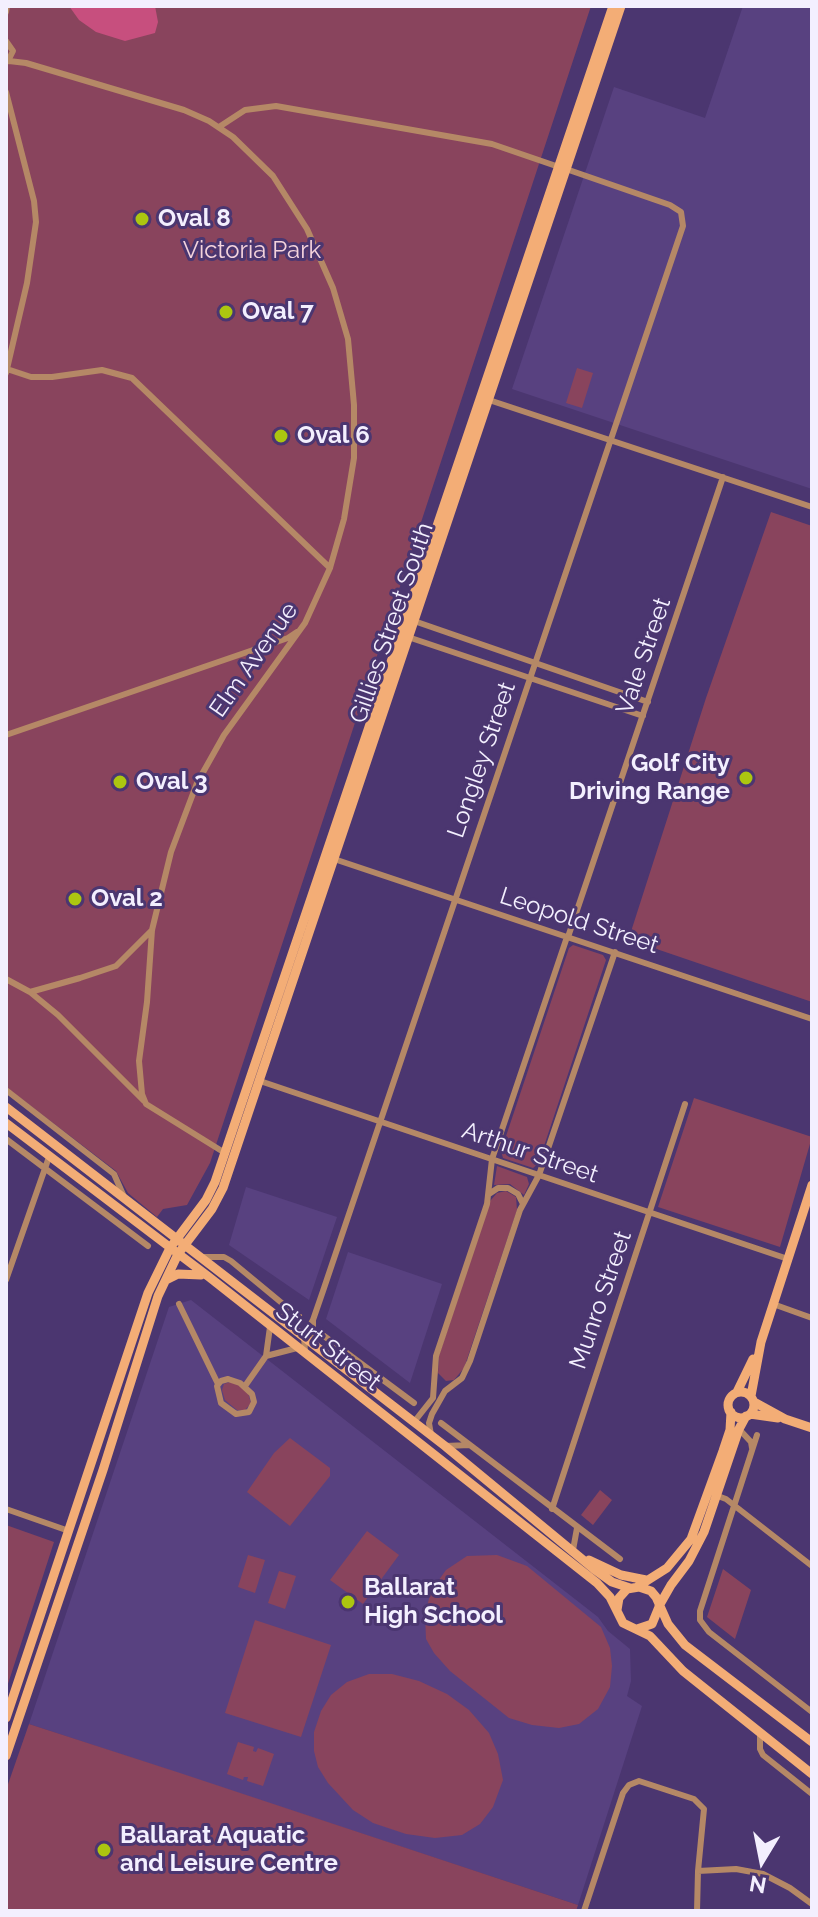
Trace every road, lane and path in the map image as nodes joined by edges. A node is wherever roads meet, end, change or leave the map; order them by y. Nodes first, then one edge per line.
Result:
1 (613, 6) edge
2 (621, 6) edge
3 (6, 41) edge
4 (13, 51) junction
5 (26, 63) junction
6 (7, 64) edge
7 (597, 65) junction
8 (6, 92) edge
9 (219, 127) junction
10 (563, 168) junction
11 (7, 371) edge
12 (485, 399) junction
13 (609, 440) junction
14 (723, 477) junction
15 (812, 507) edge
16 (330, 568) junction
17 (410, 620) junction
18 (300, 630) junction
19 (404, 635) junction
20 (534, 662) junction
21 (529, 677) junction
22 (648, 702) junction
23 (643, 716) junction
24 (6, 735) edge
25 (331, 858) junction
26 (454, 899) junction
27 (152, 930) junction
28 (567, 937) junction
29 (615, 952) junction
30 (6, 979) edge
31 (30, 992) junction
32 (812, 1019) edge
33 (255, 1079) junction
34 (6, 1090) edge
35 (146, 1104) junction
36 (685, 1104) dead end
37 (6, 1107) edge
38 (379, 1121) junction
39 (6, 1123) edge
40 (6, 1139) edge
41 (225, 1153) junction
42 (49, 1157) junction
43 (492, 1159) junction
44 (45, 1169) junction
45 (539, 1175) junction
46 (812, 1185) edge
47 (489, 1194) junction
48 (126, 1199) junction
49 (523, 1204) junction
50 (808, 1212) edge
51 (650, 1213) junction
52 (181, 1241) junction
53 (148, 1246) dead end
54 (174, 1251) junction
55 (201, 1257) junction
56 (788, 1259) junction
57 (209, 1277) junction
58 (6, 1280) edge
59 (163, 1282) junction
60 (179, 1304) dead end
61 (773, 1304) junction
62 (285, 1307) junction
63 (299, 1316) dead end
64 (812, 1318) edge
65 (313, 1320) junction
66 (288, 1324) junction
67 (270, 1327) junction
68 (320, 1333) dead end
69 (304, 1336) junction
70 (761, 1342) junction
71 (317, 1347) junction
72 (297, 1348) junction
73 (343, 1350) junction
74 (266, 1356) junction
75 (306, 1356) junction
76 (435, 1377) junction
77 (218, 1384) junction
78 (455, 1384) junction
79 (245, 1386) junction
80 (398, 1392) junction
81 (737, 1392) junction
82 (752, 1399) junction
83 (414, 1403) dead end
84 (397, 1409) junction
85 (731, 1412) junction
86 (748, 1415) junction
87 (785, 1419) junction
88 (414, 1422) junction
89 (441, 1423) dead end
90 (812, 1428) edge
91 (739, 1429) junction
92 (431, 1435) junction
93 (757, 1435) dead end
94 (470, 1445) junction
95 (445, 1446) junction
96 (751, 1453) junction
97 (91, 1465) junction
98 (103, 1470) junction
99 (712, 1494) junction
100 (734, 1504) junction
101 (6, 1509) edge
102 (552, 1509) junction
103 (577, 1528) junction
104 (69, 1531) junction
105 (574, 1551) junction
106 (620, 1559) dead end
107 (812, 1566) edge
108 (650, 1580) junction
109 (633, 1587) junction
110 (659, 1607) junction
111 (617, 1610) junction
112 (637, 1629) junction
113 (24, 1704) junction
114 (812, 1712) edge
115 (7, 1715) edge
116 (760, 1734) junction
117 (812, 1742) edge
118 (6, 1756) edge
119 (812, 1774) edge
120 (812, 1794) edge
121 (698, 1871) junction
122 (812, 1904) edge
123 (584, 1911) edge
124 (697, 1911) edge

1 - 7 main road, Gillies Street South
2 - 7 main road, Gillies Street South
3 - 4 street
4 - 5 street
4 - 6 street
5 - 6 street, Elm Avenue
5 - 9 street, Elm Avenue
7 - 10 main road, Gillies Street South
8 - 11 street
9 - 10 street
9 - 16 street, Elm Avenue
10 - 12 main road, Gillies Street South
10 - 13 street, Longley Street
11 - 16 street
12 - 13 street
12 - 17 main road, Gillies Street South
13 - 14 street
13 - 20 street, Longley Street
14 - 15 street
14 - 22 street, Vale Street
16 - 18 street, Elm Avenue
17 - 19 main road, Gillies Street South
17 - 20 street
18 - 24 street
18 - 27 street, Elm Avenue
19 - 21 street
19 - 25 main road, Gillies Street South
20 - 21 street, Longley Street
20 - 22 street
21 - 23 street
21 - 26 street, Longley Street
22 - 23 street, Vale Street
23 - 28 street, Vale Street
25 - 26 street, Leopold Street
25 - 33 main road, Gillies Street South
26 - 28 street, Leopold Street
26 - 38 street, Longley Street
27 - 31 street
27 - 35 street, Elm Avenue
28 - 29 street, Leopold Street
28 - 43 street, Vale Street
29 - 32 street, Leopold Street
29 - 45 street
30 - 31 street
31 - 35 street
33 - 38 street, Arthur Street
33 - 41 main road, Gillies Street South
33 - 52 main road, Gillies Street South
34 - 48 street, Sturt Street
35 - 41 street
36 - 51 street, Munro Street
37 - 48 main road, Sturt Street
38 - 43 street, Arthur Street
38 - 65 street, Longley Street
39 - 42 main road, Sturt Street
40 - 44 street
41 - 52 main road, Gillies Street South
42 - 44 street
42 - 54 main road, Sturt Street
43 - 45 street, Arthur Street
43 - 47 street, Vale Street
44 - 53 street
44 - 58 street
45 - 49 street
45 - 51 street, Arthur Street
46 - 50 main road
47 - 49 street
47 - 76 street, Vale Street
48 - 52 main road, Sturt Street
49 - 78 street
50 - 56 main road
51 - 56 street, Arthur Street
51 - 102 street, Munro Street
52 - 54 main road
52 - 55 main road, Sturt Street
54 - 57 main road, Sturt Street
54 - 59 main road
54 - 97 main road
55 - 62 street, Sturt Street
55 - 66 main road, Sturt Street
56 - 61 main road
57 - 59 main road
57 - 67 main road, Sturt Street
59 - 98 main road
60 - 77 street
61 - 64 street
61 - 70 main road
62 - 63 street
62 - 66 street, Sturt Street
65 - 69 street, Longley Street
65 - 71 street, Longley Street
66 - 69 main road, Sturt Street
67 - 72 main road, Sturt Street
67 - 74 street
68 - 73 street, Sturt Street
69 - 71 main road, Sturt Street
69 - 75 street
70 - 81 main road
70 - 82 main road
71 - 73 street, Sturt Street
71 - 84 main road, Sturt Street
72 - 74 street
72 - 75 main road, Sturt Street
73 - 80 street, Sturt Street
74 - 79 street
75 - 111 main road, Sturt Street
76 - 78 street
76 - 88 street, Vale Street
77 - 79 street
77 - 79 street
78 - 92 street
80 - 83 street, Sturt Street
80 - 84 street, Sturt Street
81 - 82 main road
81 - 85 main road
82 - 86 main road
82 - 87 main road
84 - 88 main road, Sturt Street
85 - 86 main road
85 - 99 main road
86 - 87 main road
86 - 91 main road
87 - 90 main road
88 - 92 main road, Sturt Street
89 - 94 street
91 - 96 street
91 - 99 main road
92 - 95 main road, Sturt Street
93 - 96 street
94 - 95 street
94 - 102 street
95 - 105 main road, Sturt Street
96 - 100 street
97 - 98 main road
97 - 104 main road
98 - 113 main road
99 - 100 street
99 - 108 main road
99 - 110 main road
100 - 107 street
100 - 114 street
101 - 104 street
102 - 103 street
103 - 105 street
103 - 106 street
104 - 115 main road
105 - 108 main road
105 - 109 main road, Sturt Street
108 - 109 main road
109 - 110 main road
109 - 111 main road
110 - 112 main road
110 - 117 main road
111 - 112 main road
112 - 116 main road
113 - 115 main road
113 - 118 main road
116 - 119 main road
116 - 120 street
121 - 122 street
121 - 123 street
121 - 124 street

